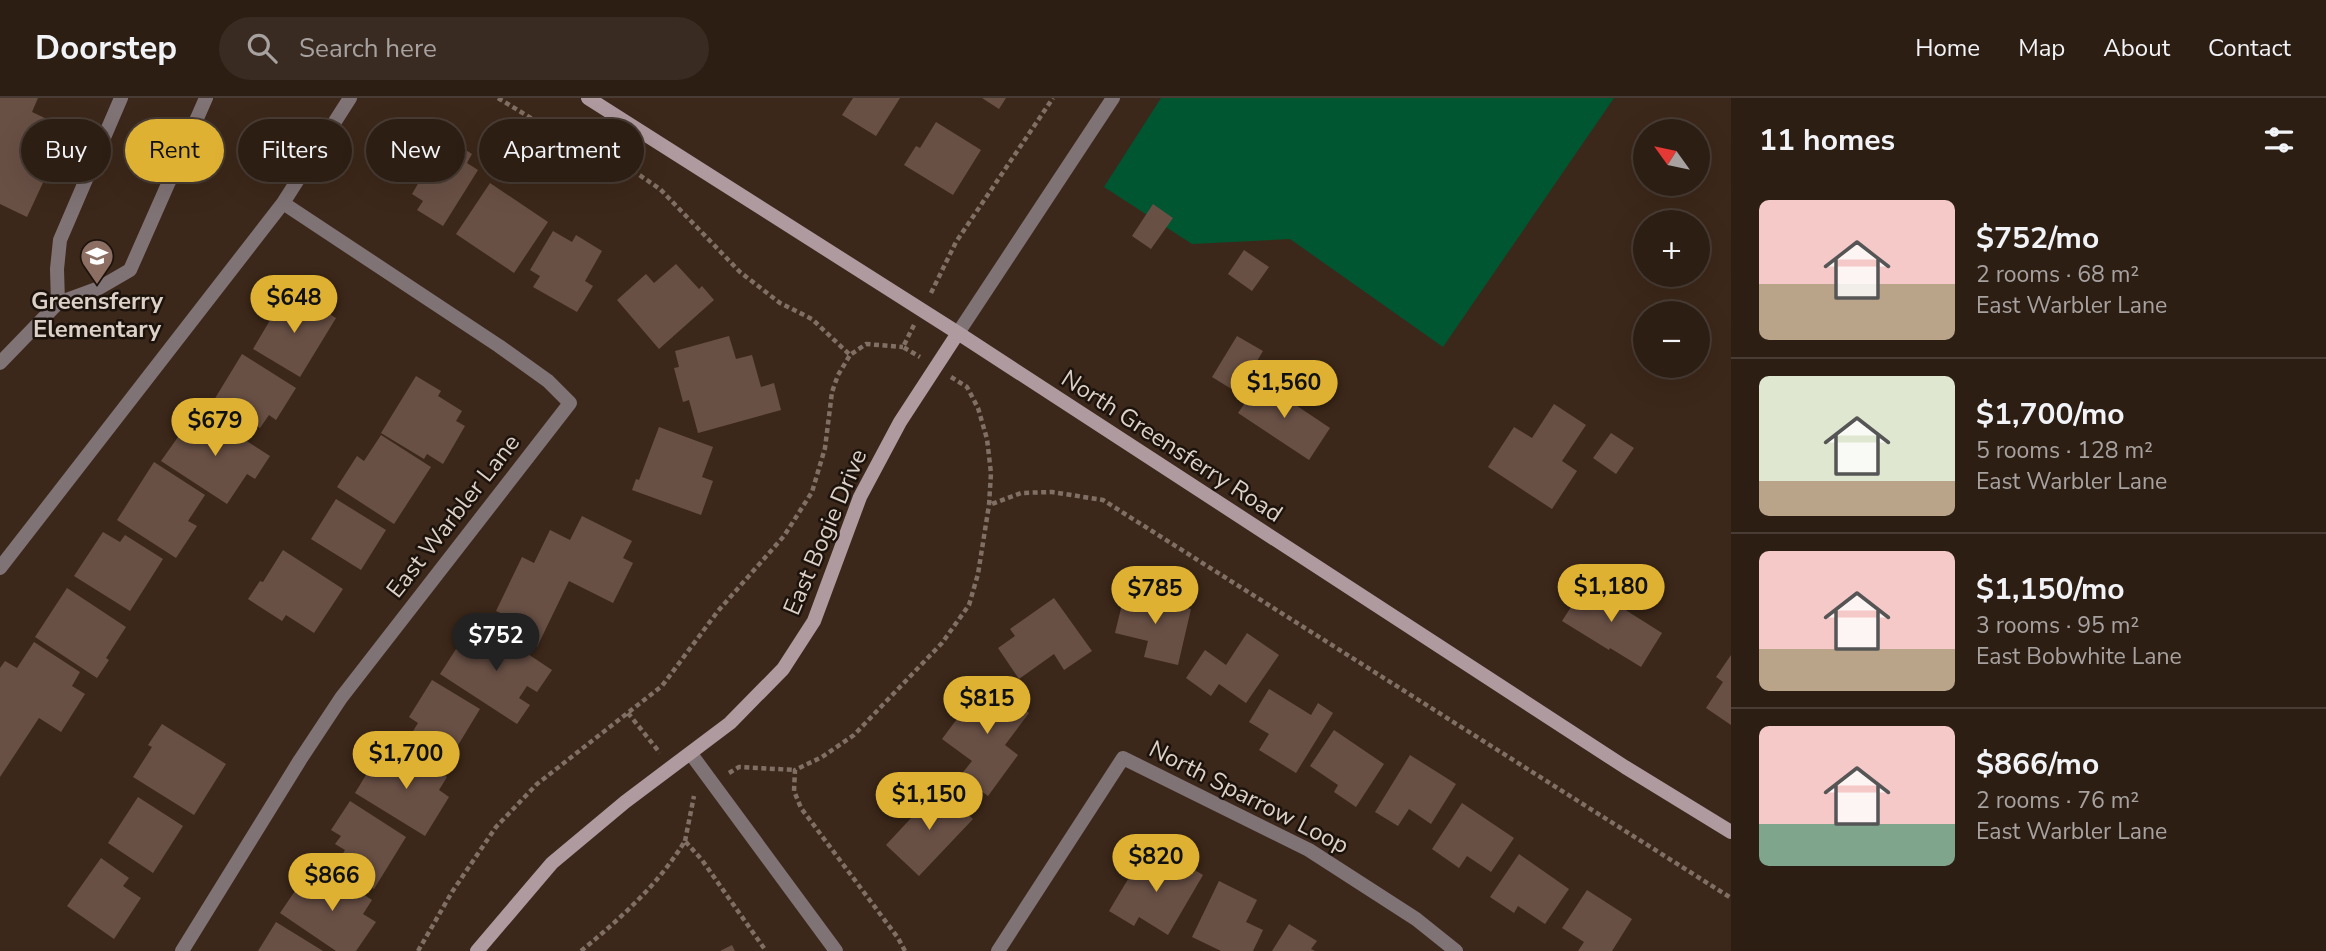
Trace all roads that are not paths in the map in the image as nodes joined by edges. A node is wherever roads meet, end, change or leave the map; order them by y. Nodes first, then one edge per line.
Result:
1 (121, 98) edge
2 (206, 98) edge
3 (350, 98) edge
4 (588, 98) edge
5 (1113, 98) edge
6 (283, 203) junction
7 (58, 303) junction
8 (958, 333) junction
9 (0, 363) edge
10 (0, 568) edge
11 (691, 754) junction
12 (1731, 832) edge
13 (182, 951) edge
14 (477, 951) edge
15 (836, 951) edge
16 (998, 951) edge
17 (1456, 951) edge

1 - 7 street
2 - 7 street
3 - 6 street
4 - 8 main road, North Greensferry Road
5 - 8 street, East Bogie Drive
6 - 10 street
6 - 13 street, East Warbler Lane
7 - 9 street
8 - 11 main road, East Bogie Drive
8 - 12 main road, North Greensferry Road
11 - 14 main road, East Bogie Drive
11 - 15 street
16 - 17 street, North Sparrow Loop

